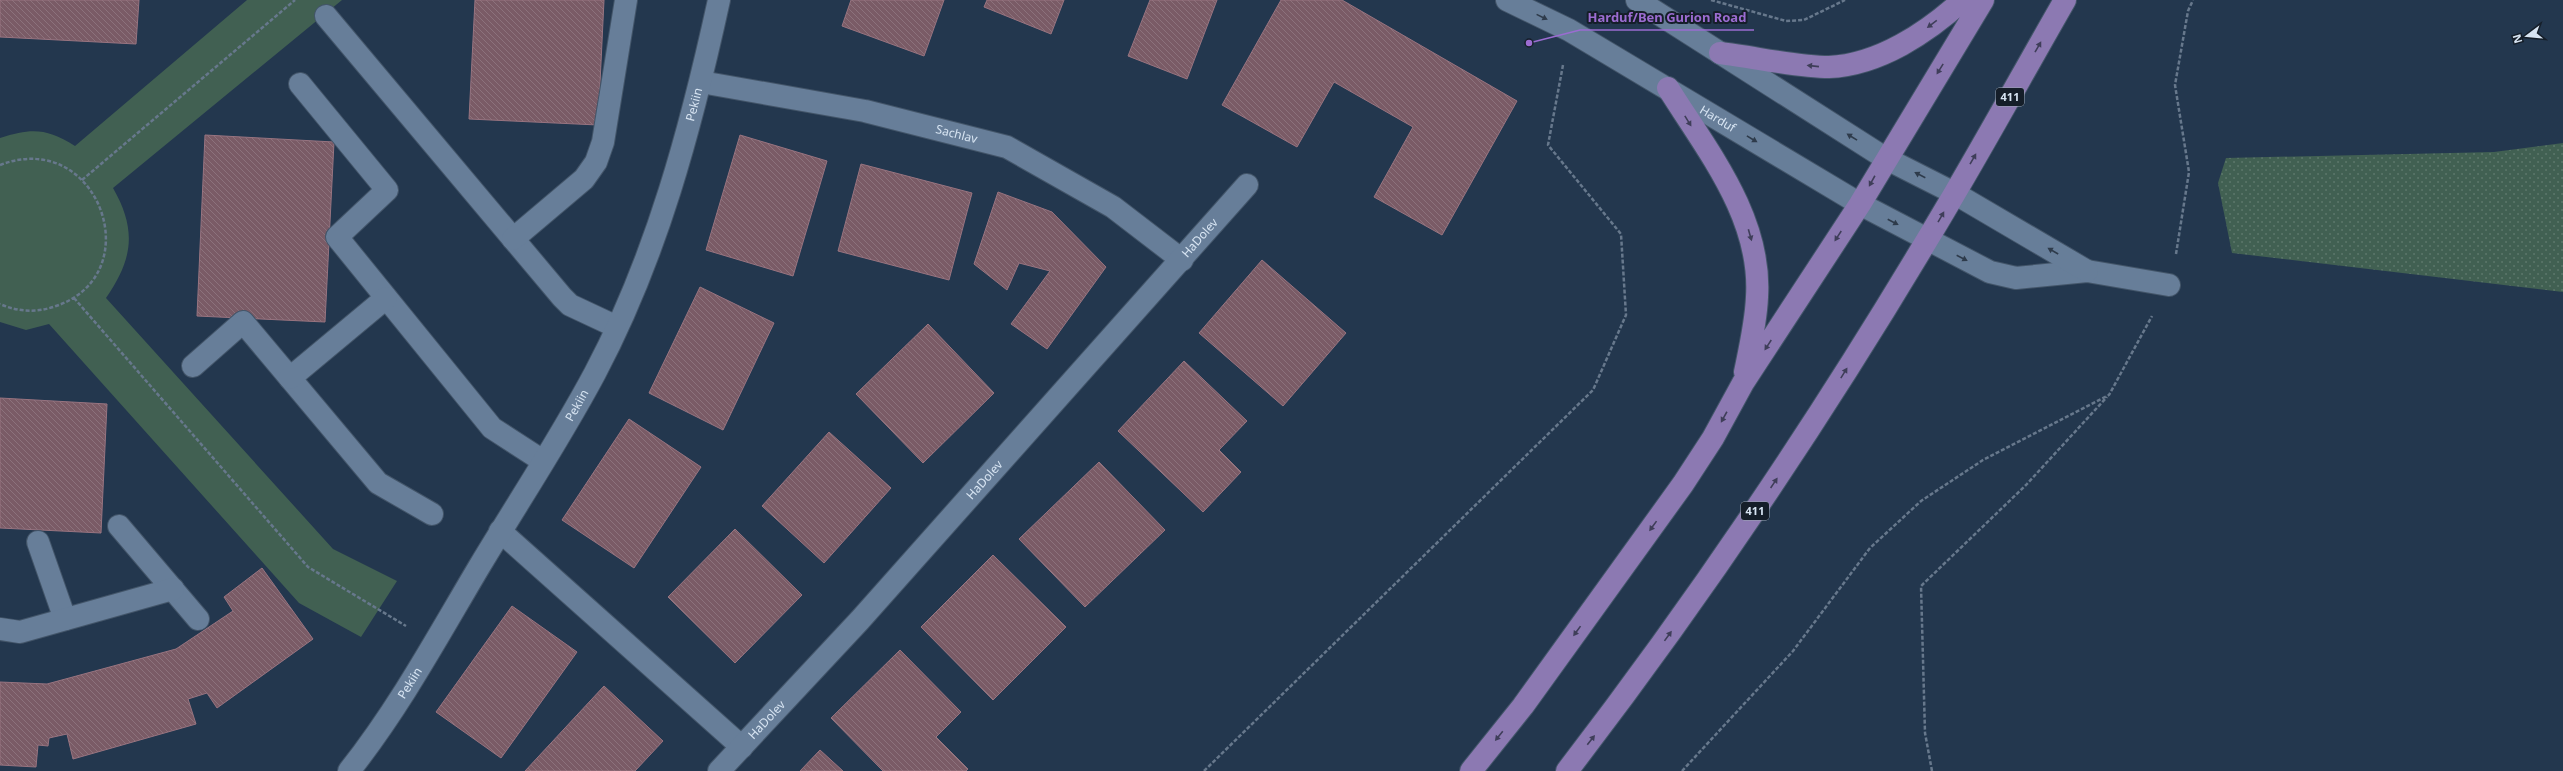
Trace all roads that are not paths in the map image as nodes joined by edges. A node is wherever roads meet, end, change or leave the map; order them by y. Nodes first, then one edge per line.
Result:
1 (626, 0) edge
2 (719, 0) edge
3 (1507, 0) edge
4 (1637, 0) edge
5 (1963, 0) edge
6 (1983, 0) edge
7 (2065, 0) edge
8 (326, 16) dead end
9 (1720, 53) junction
10 (701, 82) junction
11 (300, 84) dead end
12 (1668, 88) junction
13 (1885, 158) junction
14 (1247, 185) dead end
15 (1954, 193) junction
16 (1860, 204) junction
17 (512, 239) junction
18 (1927, 240) junction
19 (1182, 260) junction
20 (2087, 271) junction
21 (2169, 285) road end
22 (386, 298) junction
23 (617, 327) junction
24 (193, 366) dead end
25 (290, 378) junction
26 (1743, 383) junction
27 (542, 461) junction
28 (432, 514) dead end
29 (119, 526) dead end
30 (500, 531) junction
31 (38, 542) dead end
32 (173, 589) junction
33 (65, 619) junction
34 (198, 619) dead end
35 (0, 629) edge
36 (742, 747) junction
37 (349, 771) edge
38 (719, 771) edge
39 (1471, 771) edge
40 (1567, 771) edge

1 - 17 street
2 - 10 street, Pekiin
3 -> 12 street, Harduf
4 - 9 street
5 -> 9 main road
6 -> 13 main road
15 -> 7 main road, 411
8 - 17 street
13 -> 9 street
10 - 19 street, Sachlav
10 - 23 street, Pekiin
11 - 22 street
12 -> 16 street, Harduf
12 -> 26 main road
15 -> 13 street
13 -> 16 main road
14 - 19 street, HaDolev
18 -> 15 main road, 411
20 -> 15 street
16 -> 18 street, Harduf
16 -> 26 main road
17 - 23 street
18 -> 20 street, Harduf
40 -> 18 main road, 411
19 - 36 street, HaDolev
20 - 21 street
22 - 25 street
22 - 27 street
23 - 27 street, Pekiin
24 - 25 street
25 - 28 street
26 -> 39 main road
27 - 30 street, Pekiin
29 - 32 street
30 - 36 street
30 - 37 street, Pekiin
31 - 33 street
32 - 33 street
32 - 34 street
33 - 35 street
36 - 38 street, HaDolev

